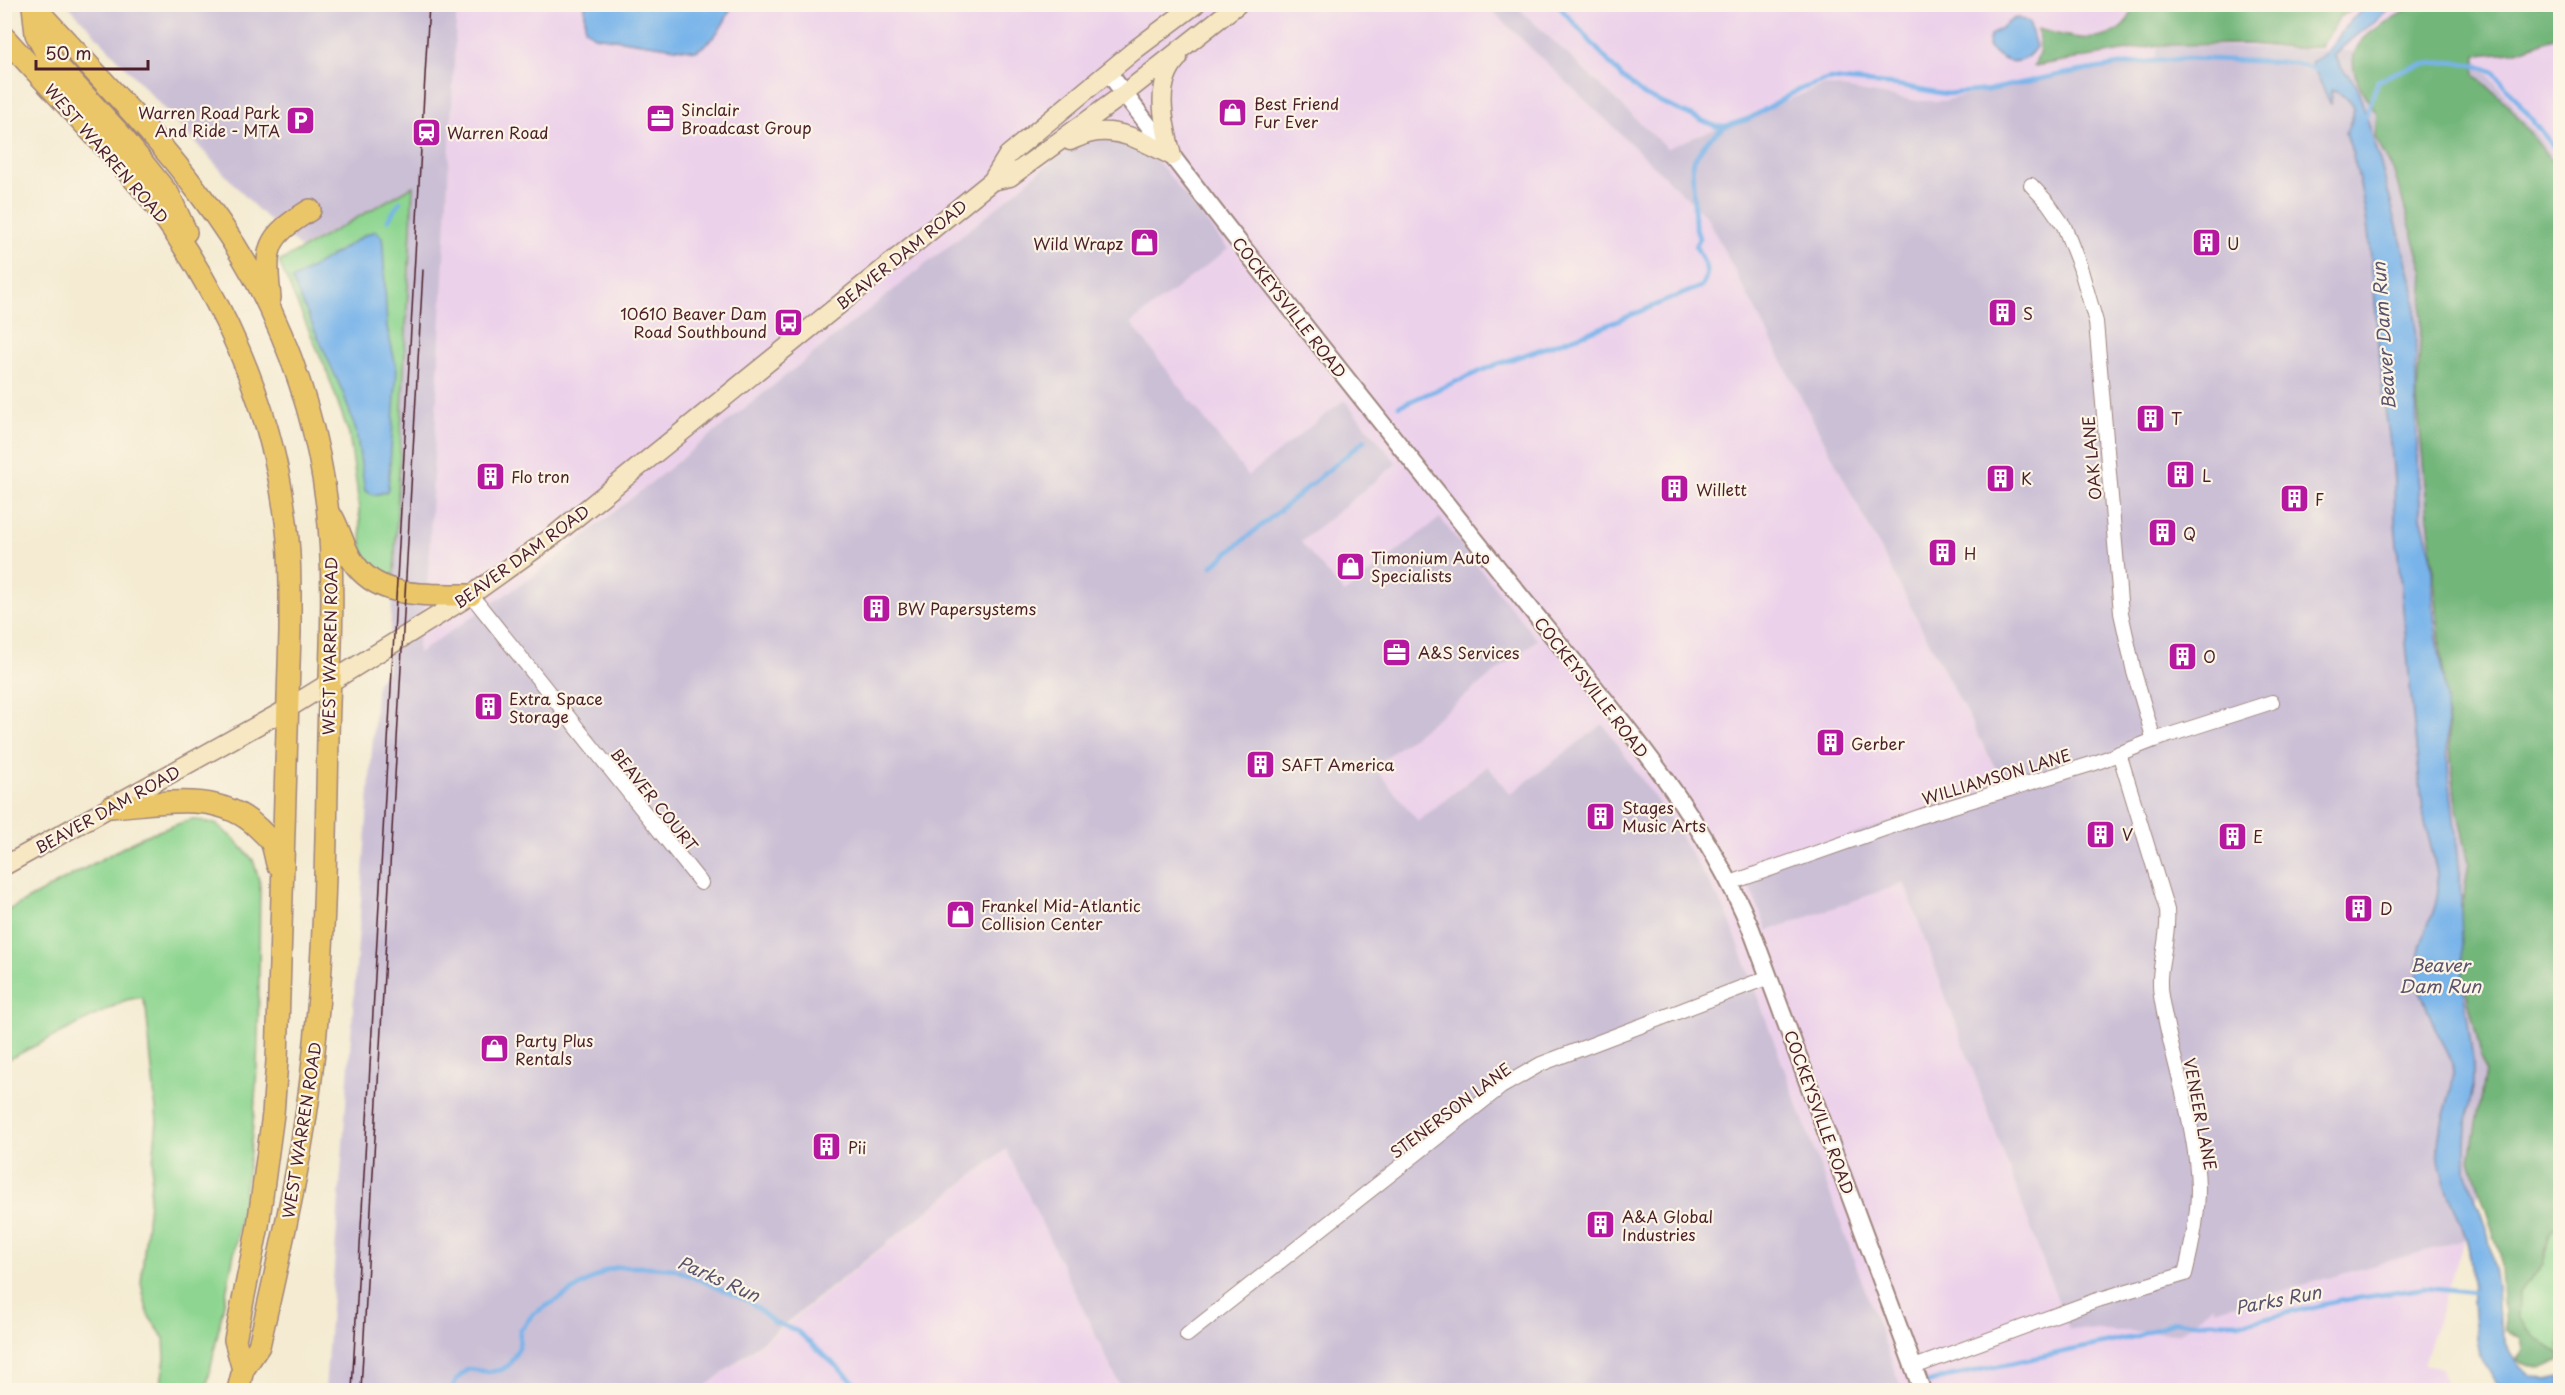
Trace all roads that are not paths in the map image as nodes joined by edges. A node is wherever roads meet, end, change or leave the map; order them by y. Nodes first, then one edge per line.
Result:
1 (1196, 4) edge
2 (1238, 4) edge
3 (26, 5) edge
4 (1199, 35) junction
5 (4, 37) edge
6 (1108, 72) junction
7 (1124, 93) junction
8 (1046, 150) junction
9 (1172, 156) junction
10 (992, 181) junction
11 (2031, 185) dead end
12 (310, 210) dead end
13 (215, 298) junction
14 (271, 311) junction
15 (327, 505) junction
16 (471, 595) junction
17 (329, 684) junction
18 (2272, 702) dead end
19 (287, 709) junction
20 (2154, 740) junction
21 (2119, 753) junction
22 (111, 807) junction
23 (4, 866) edge
24 (701, 883) dead end
25 (1730, 883) junction
26 (282, 885) junction
27 (1769, 977) junction
28 (1187, 1335) dead end
29 (243, 1370) junction
30 (1918, 1379) edge
31 (238, 1390) edge

1 - 6 main road, BEAVER DAM ROAD
2 - 4 main road, BEAVER DAM ROAD
3 - 13 main road
3 - 14 main road, WEST WARREN ROAD
4 - 7 main road, BEAVER DAM ROAD
4 - 9 main road
5 - 13 main road, WEST WARREN ROAD
6 - 7 street, COCKEYSVILLE ROAD
6 - 10 main road, BEAVER DAM ROAD
7 - 8 main road, BEAVER DAM ROAD
7 - 9 street, COCKEYSVILLE ROAD
8 - 9 main road
8 - 10 main road, BEAVER DAM ROAD
9 - 25 street, COCKEYSVILLE ROAD
10 - 16 main road, BEAVER DAM ROAD
11 - 20 street, OAK LANE
12 - 14 main road
13 - 19 main road, WEST WARREN ROAD
14 - 15 main road, WEST WARREN ROAD
15 - 16 main road
15 - 17 main road, WEST WARREN ROAD
16 - 17 main road, BEAVER DAM ROAD
16 - 24 street, BEAVER COURT
17 - 19 main road, BEAVER DAM ROAD
17 - 29 main road, WEST WARREN ROAD
18 - 20 street, WILLIAMSON LANE
19 - 22 main road, BEAVER DAM ROAD
19 - 26 main road, WEST WARREN ROAD
20 - 21 street, WILLIAMSON LANE
21 - 25 street, WILLIAMSON LANE
21 - 30 street, VENEER LANE
22 - 23 main road, BEAVER DAM ROAD
22 - 26 main road
25 - 27 street, COCKEYSVILLE ROAD
26 - 29 main road, WEST WARREN ROAD
27 - 28 street, STENERSON LANE
27 - 30 street, COCKEYSVILLE ROAD
29 - 31 main road, WEST WARREN ROAD

